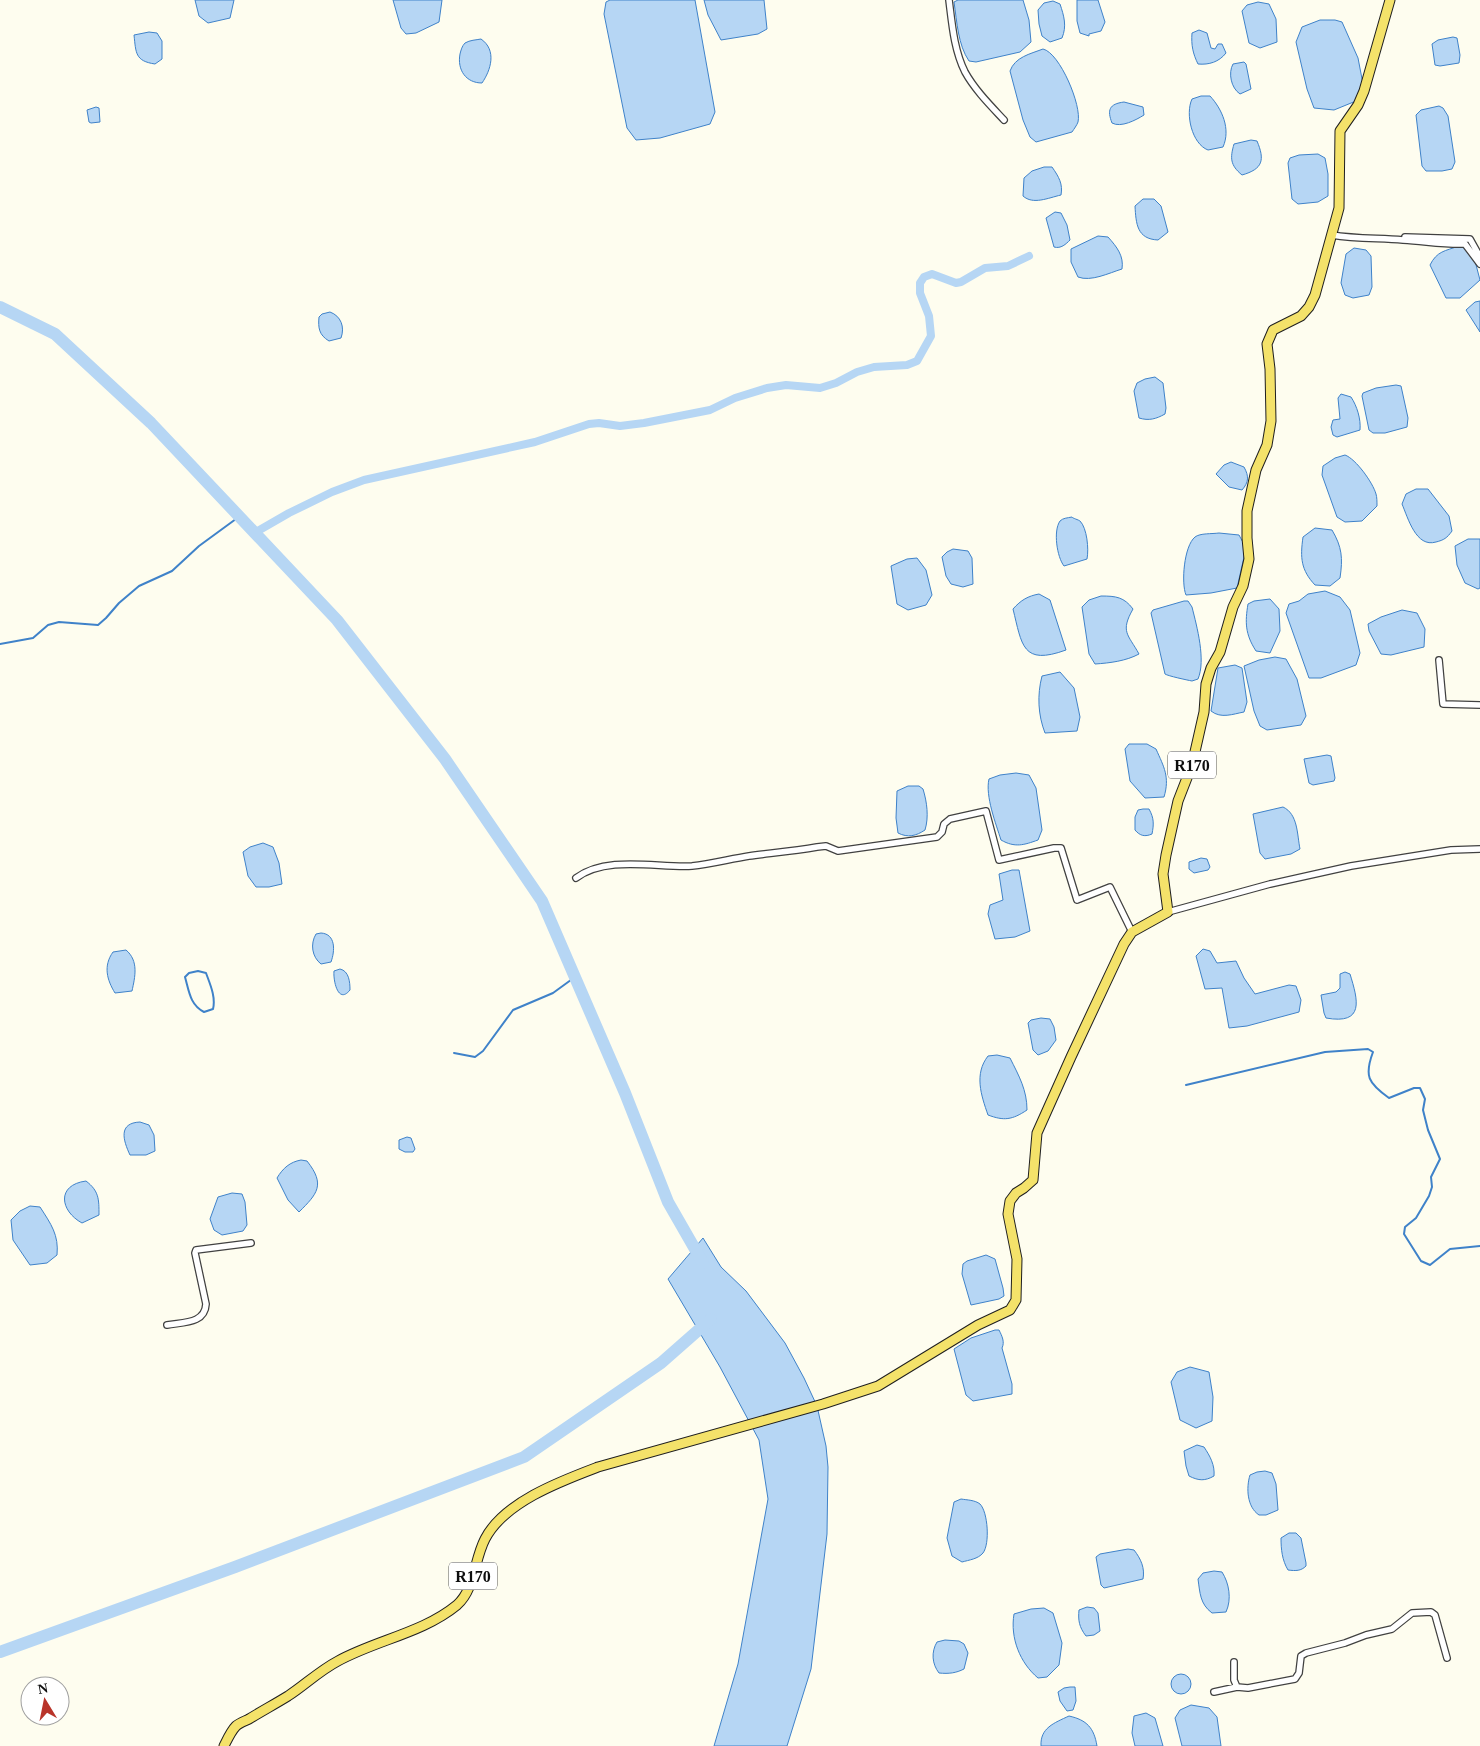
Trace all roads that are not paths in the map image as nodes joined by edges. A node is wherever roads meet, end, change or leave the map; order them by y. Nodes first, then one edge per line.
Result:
1 (949, 0) edge
2 (1390, 0) edge
3 (1004, 120) dead end
4 (1332, 235) junction
5 (1480, 257) edge
6 (1480, 264) edge
7 (1440, 660) dead end
8 (1480, 705) edge
9 (1480, 850) edge
10 (576, 878) dead end
11 (1168, 912) junction
12 (1132, 932) junction
13 (251, 1242) dead end
14 (167, 1324) dead end
15 (1447, 1658) dead end
16 (1234, 1662) dead end
17 (1237, 1687) junction
18 (1214, 1692) dead end
19 (224, 1746) edge

1 - 3 street
2 - 4 main road, R170
4 - 5 street
4 - 6 street
4 - 11 main road, R170
7 - 8 street
9 - 11 street
10 - 12 street
11 - 12 main road
12 - 19 main road, R170
13 - 14 street
15 - 17 street
16 - 17 street
17 - 18 street

